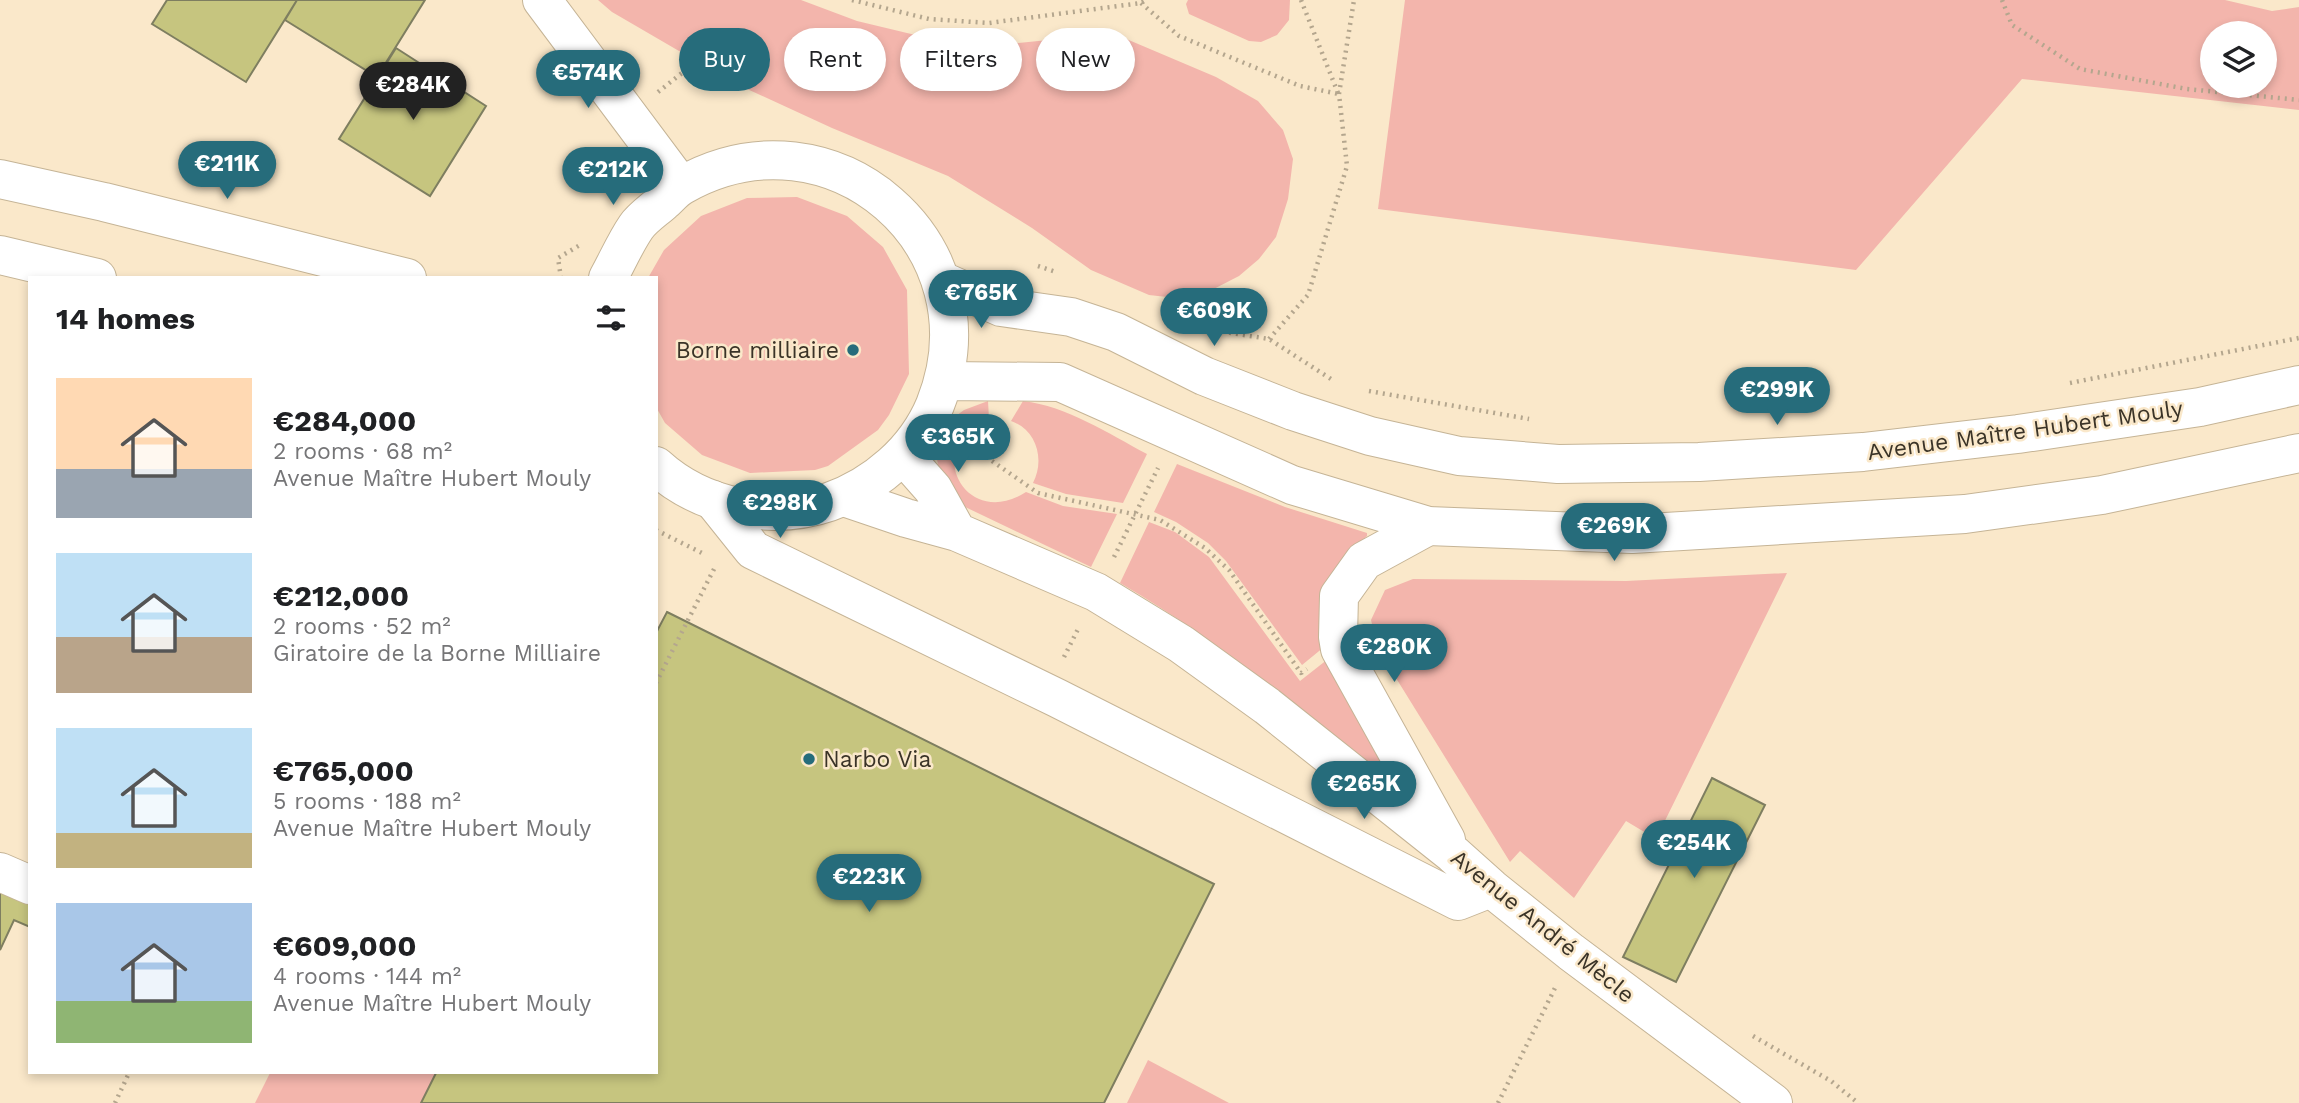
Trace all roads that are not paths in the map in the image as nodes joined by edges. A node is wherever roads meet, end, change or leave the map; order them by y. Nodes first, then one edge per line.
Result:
1 (542, 0) edge
2 (3, 175) edge
3 (681, 186) junction
4 (0, 255) edge
5 (89, 276) edge
6 (399, 276) edge
7 (609, 276) edge
8 (942, 281) junction
9 (944, 381) junction
10 (2299, 386) edge
11 (2299, 453) edge
12 (903, 455) junction
13 (658, 467) edge
14 (844, 497) junction
15 (713, 500) junction
16 (1428, 526) junction
17 (957, 532) junction
18 (1453, 854) junction
19 (0, 872) edge
20 (28, 884) edge
21 (1474, 895) junction
22 (1773, 1103) edge

1 - 3 main road
2 - 6 main road
3 - 7 main road
3 - 8 main road
4 - 5 main road
8 - 9 main road
8 - 10 main road, Avenue Maître Hubert Mouly
9 - 12 main road
9 - 16 main road
11 - 16 main road
12 - 14 main road
12 - 17 main road
13 - 15 main road
14 - 15 main road
14 - 17 main road, Avenue André Mècle
15 - 21 main road
16 - 18 main road
17 - 18 main road, Avenue André Mècle
18 - 21 main road, Avenue André Mècle
19 - 20 main road
21 - 22 main road, Avenue André Mècle

